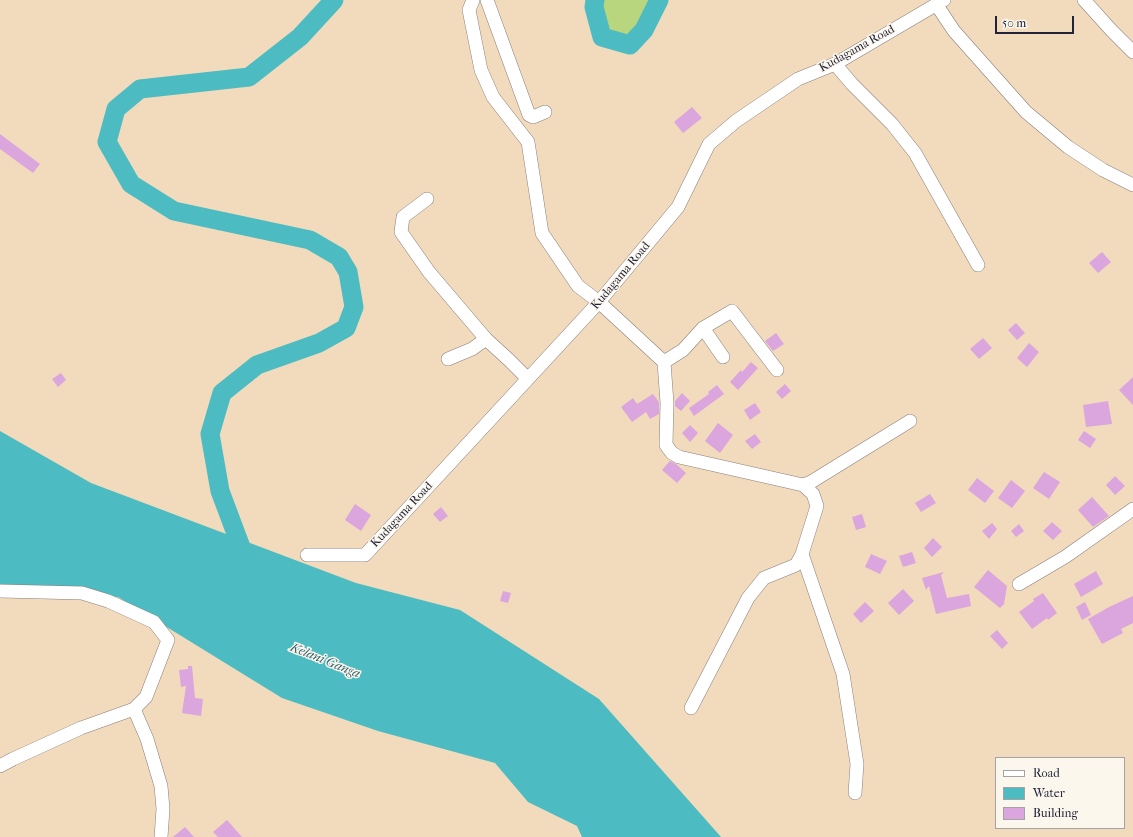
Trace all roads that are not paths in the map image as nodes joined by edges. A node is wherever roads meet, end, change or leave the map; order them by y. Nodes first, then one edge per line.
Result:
1 (473, 0) edge
2 (487, 0) edge
3 (1084, 0) edge
4 (940, 2) edge
5 (1133, 52) edge
6 (835, 64) junction
7 (545, 112) dead end
8 (1133, 185) edge
9 (427, 199) dead end
10 (978, 265) dead end
11 (599, 302) junction
12 (703, 328) junction
13 (486, 339) junction
14 (723, 357) dead end
15 (448, 359) dead end
16 (664, 362) junction
17 (777, 370) dead end
18 (528, 379) junction
19 (910, 421) dead end
20 (803, 485) junction
21 (1133, 509) edge
22 (802, 554) junction
23 (307, 555) dead end
24 (1019, 584) dead end
25 (0, 591) edge
26 (691, 708) dead end
27 (134, 709) junction
28 (0, 766) edge
29 (856, 794) dead end
30 (161, 837) edge

1 - 11 street
2 - 7 street
3 - 5 street
4 - 6 street, Kudagama Road
4 - 8 street
6 - 10 street
6 - 11 street, Kudagama Road
9 - 13 street
11 - 16 street
11 - 18 street, Kudagama Road
12 - 14 street
12 - 16 street
12 - 17 street
13 - 15 street
13 - 18 street
16 - 20 street
18 - 23 street, Kudagama Road
19 - 20 street
20 - 22 street
21 - 24 street
22 - 26 street
22 - 29 street
25 - 27 street
27 - 28 street
27 - 30 street

